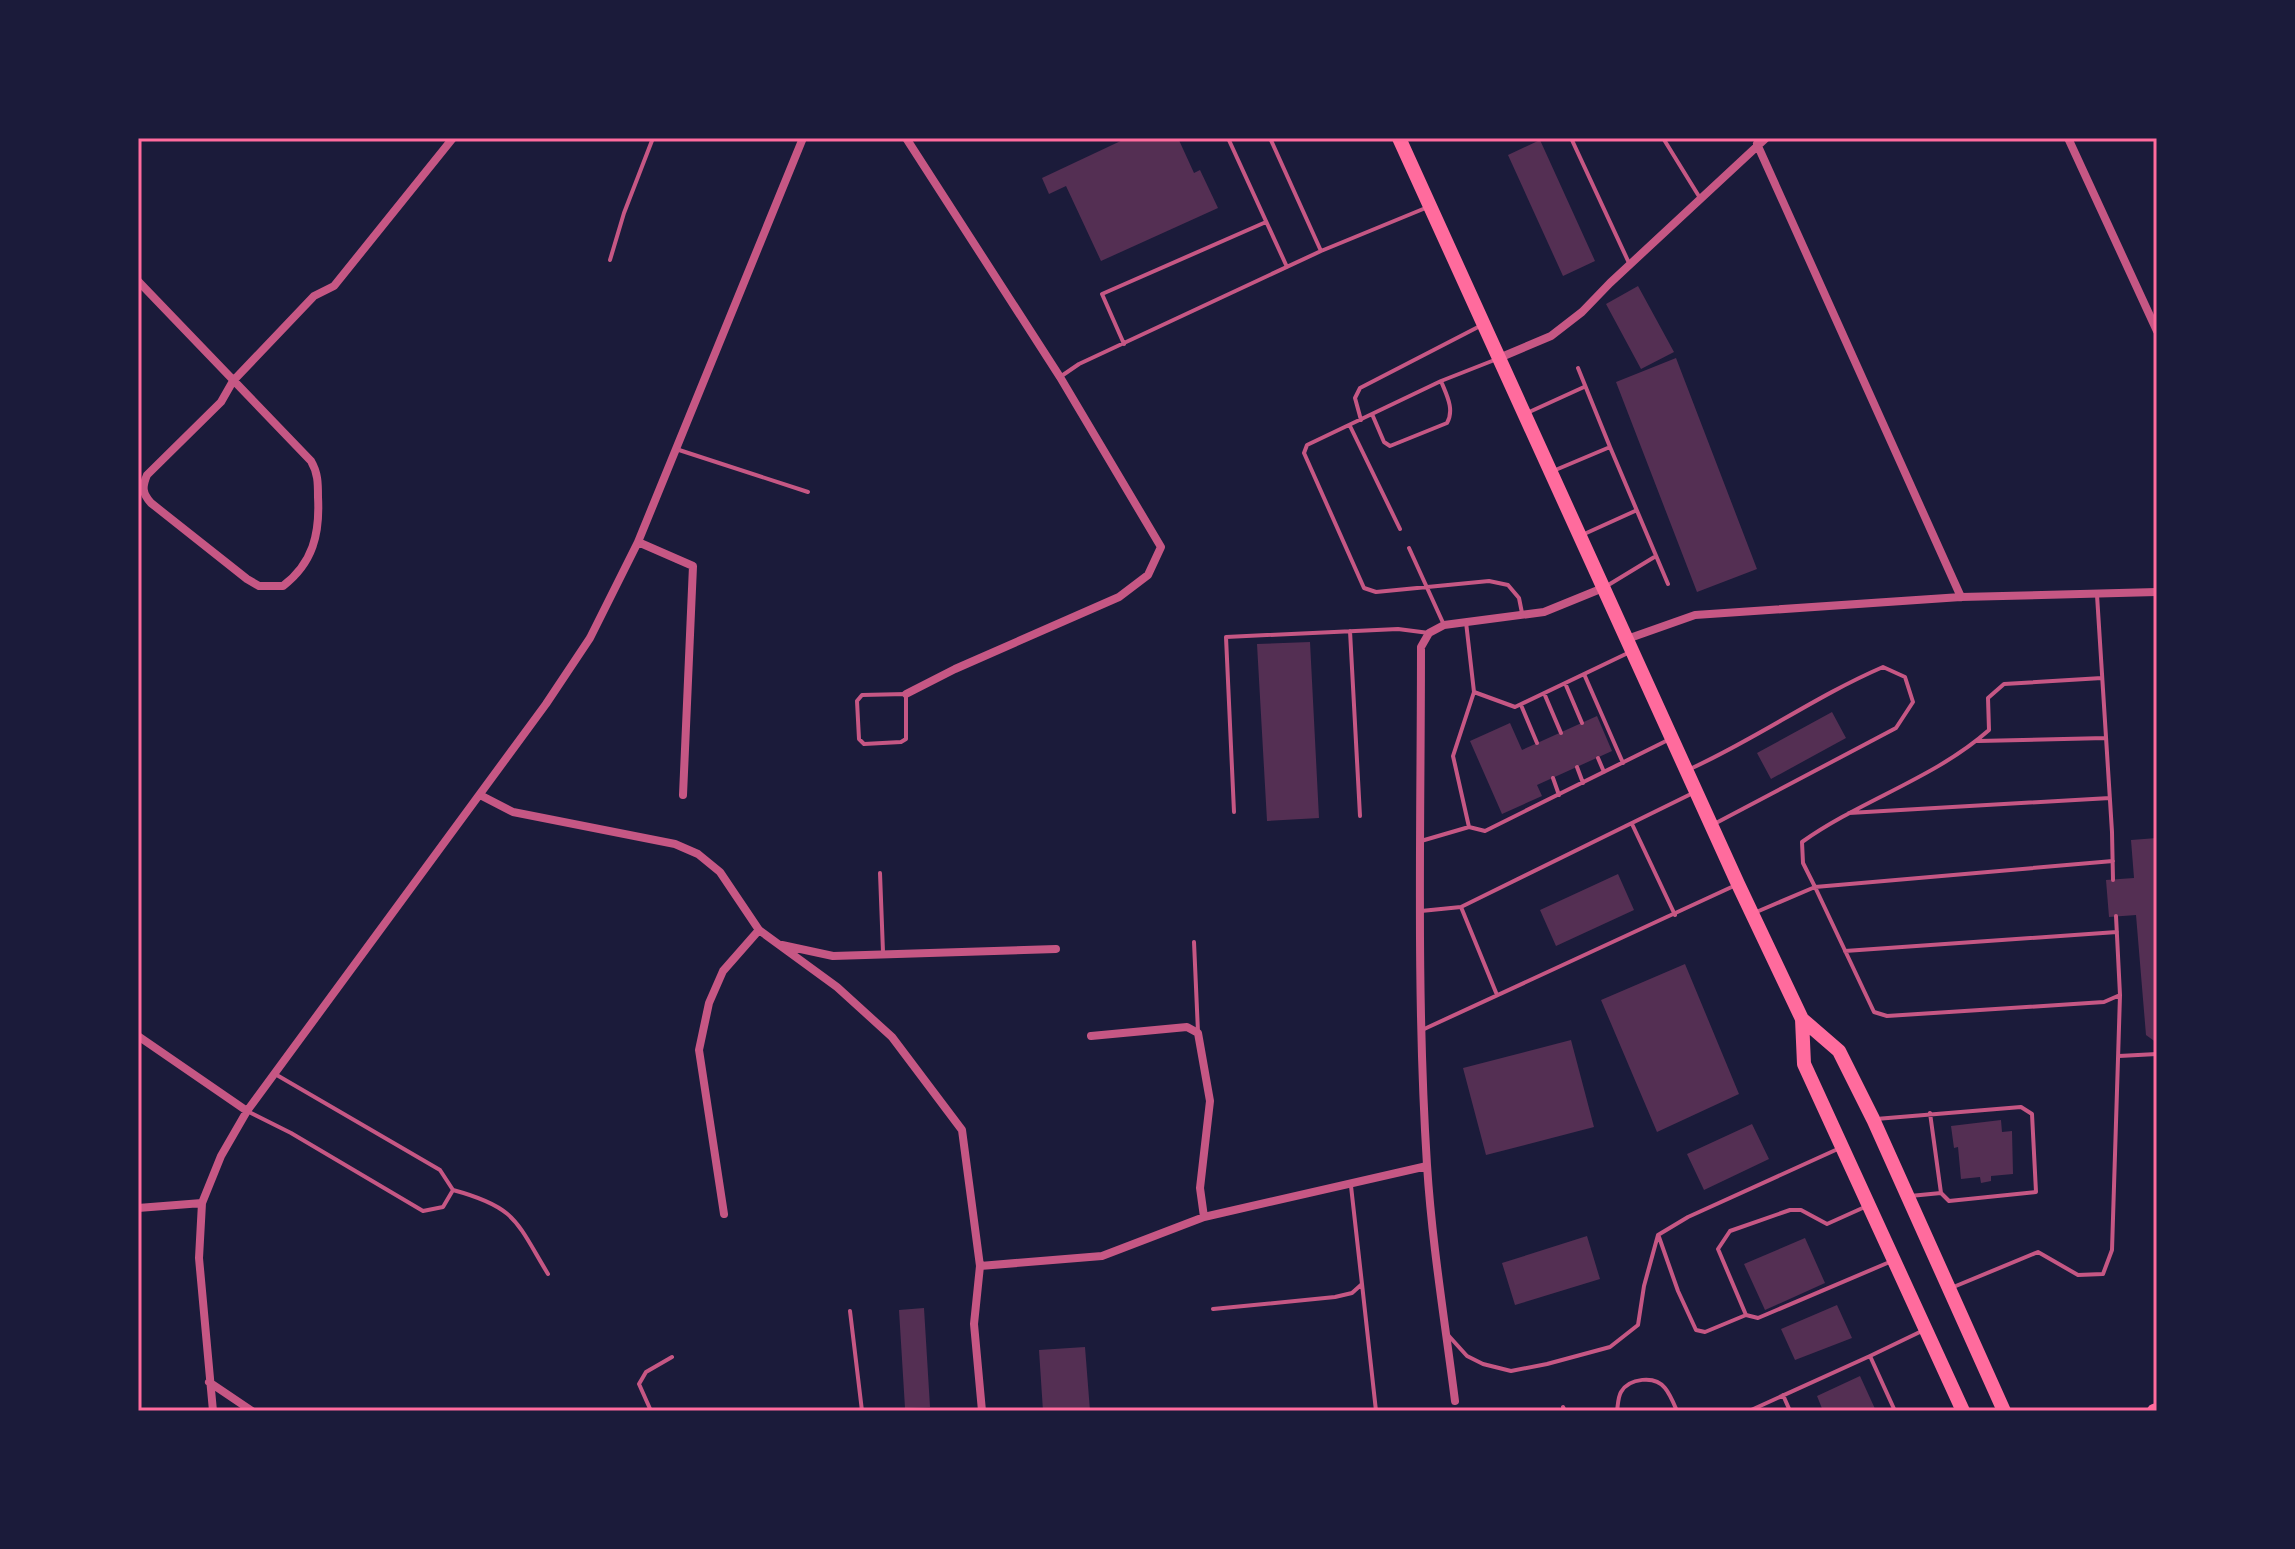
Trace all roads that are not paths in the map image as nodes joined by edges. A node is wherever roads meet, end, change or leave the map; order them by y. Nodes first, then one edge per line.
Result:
1 (453, 138) edge
2 (653, 138) edge
3 (803, 138) edge
4 (906, 138) edge
5 (1228, 138) edge
6 (1270, 138) edge
7 (1399, 138) edge
8 (1571, 138) edge
9 (1663, 138) edge
10 (1766, 138) edge
11 (2068, 138) edge
12 (1757, 144) junction
13 (1700, 198) junction
14 (1430, 206) junction
15 (1266, 222) junction
16 (1321, 251) junction
17 (610, 260) dead end
18 (1629, 264) junction
19 (1288, 267) junction
20 (138, 281) edge
21 (1484, 324) junction
22 (2157, 331) edge
23 (1124, 344) junction
24 (1499, 358) junction
25 (1578, 368) dead end
26 (1060, 377) junction
27 (233, 381) junction
28 (1441, 381) junction
29 (1585, 386) junction
30 (1372, 414) junction
31 (1525, 414) junction
32 (1361, 420) junction
33 (1350, 426) junction
34 (1610, 447) junction
35 (676, 449) junction
36 (1550, 472) junction
37 (808, 492) dead end
38 (1636, 510) junction
39 (1400, 529) dead end
40 (1579, 536) junction
41 (638, 542) junction
42 (1409, 548) dead end
43 (1656, 556) junction
44 (1668, 584) dead end
45 (1427, 586) junction
46 (1603, 588) junction
47 (2157, 592) edge
48 (2097, 594) junction
49 (1961, 597) junction
50 (1523, 615) junction
51 (1466, 622) junction
52 (1444, 625) junction
53 (1350, 631) junction
54 (1429, 633) junction
55 (1629, 645) junction
56 (1584, 674) junction
57 (2102, 678) junction
58 (1565, 683) junction
59 (1474, 692) junction
60 (1544, 693) junction
61 (906, 694) junction
62 (1521, 704) junction
63 (1582, 723) dead end
64 (1561, 733) dead end
65 (2106, 738) junction
66 (1671, 739) junction
67 (1978, 741) junction
68 (1537, 743) dead end
69 (1598, 758) dead end
70 (1623, 763) junction
71 (1577, 767) dead end
72 (1686, 771) junction
73 (1604, 772) junction
74 (1553, 778) dead end
75 (1583, 783) junction
76 (1695, 792) junction
77 (480, 795) junction
78 (683, 795) dead end
79 (1559, 795) junction
80 (2110, 798) junction
81 (1234, 812) dead end
82 (1847, 814) junction
83 (1360, 816) dead end
84 (1632, 824) junction
85 (1710, 826) junction
86 (1469, 827) junction
87 (1421, 841) junction
88 (2113, 861) junction
89 (880, 873) dead end
90 (2113, 880) dead end
91 (1738, 884) junction
92 (1815, 887) junction
93 (1461, 907) junction
94 (1421, 911) junction
95 (1752, 914) junction
96 (1675, 915) junction
97 (2116, 916) dead end
98 (759, 930) junction
99 (2117, 932) junction
100 (1194, 942) dead end
101 (776, 944) junction
102 (1056, 949) dead end
103 (1845, 951) junction
104 (883, 954) junction
105 (1497, 995) junction
106 (2120, 995) junction
107 (1802, 1019) junction
108 (1422, 1030) junction
109 (1198, 1033) junction
110 (138, 1036) edge
111 (1091, 1036) dead end
112 (2157, 1054) edge
113 (2118, 1057) junction
114 (274, 1074) junction
115 (247, 1111) junction
116 (1930, 1113) junction
117 (1873, 1119) junction
118 (1842, 1147) junction
119 (1427, 1166) junction
120 (1351, 1183) junction
121 (453, 1190) junction
122 (1941, 1193) junction
123 (1907, 1196) junction
124 (202, 1203) junction
125 (1869, 1205) junction
126 (138, 1208) edge
127 (724, 1214) dead end
128 (1204, 1217) junction
129 (1658, 1235) junction
130 (1894, 1261) junction
131 (980, 1266) junction
132 (548, 1274) dead end
133 (1362, 1284) junction
134 (1950, 1288) junction
135 (1213, 1309) dead end
136 (850, 1311) dead end
137 (1746, 1315) junction
138 (1926, 1329) junction
139 (1447, 1334) junction
140 (1870, 1356) junction
141 (672, 1357) dead end
142 (209, 1382) junction
143 (1783, 1395) junction
144 (1455, 1401) dead end
145 (213, 1411) edge
146 (252, 1411) edge
147 (651, 1411) edge
148 (862, 1411) edge
149 (982, 1411) edge
150 (1376, 1411) edge
151 (1617, 1411) edge
152 (1677, 1411) edge
153 (1749, 1411) edge
154 (1790, 1411) edge
155 (1895, 1411) edge
156 (1963, 1411) edge
157 (2004, 1411) edge

1 - 27 street
2 - 17 lane
3 - 35 street
4 - 26 street
5 - 15 lane
6 - 16 lane
7 - 14 main road
8 - 18 lane
9 - 13 lane
10 - 12 street
11 - 22 street
12 - 13 street
12 - 49 street
13 - 18 street
14 - 16 lane
14 - 21 main road
15 - 19 lane
15 - 23 lane
16 - 19 lane
18 - 24 street
19 - 23 lane
20 - 27 street
21 - 24 main road
21 - 32 lane
23 - 26 lane
24 - 28 lane
24 - 31 main road
25 - 29 lane
26 - 61 street
27 - 27 street
28 - 30 lane
28 - 30 lane
29 - 31 lane
29 - 34 lane
30 - 32 lane
31 - 36 main road
32 - 33 lane
33 - 39 lane
33 - 45 lane
34 - 36 lane
34 - 38 lane
35 - 37 lane
35 - 41 street
36 - 40 main road
38 - 40 lane
38 - 43 lane
40 - 46 main road
41 - 77 street
41 - 78 street
42 - 45 lane
43 - 44 lane
43 - 46 lane
45 - 50 lane
45 - 52 lane
46 - 50 street
46 - 55 main road
47 - 48 street
48 - 49 street
48 - 57 lane
49 - 55 street
50 - 51 street
51 - 52 street
51 - 59 lane
52 - 54 street
53 - 54 lane
53 - 81 lane
53 - 83 lane
54 - 87 street
55 - 56 lane
55 - 66 main road
56 - 58 lane
56 - 70 lane
57 - 65 lane
57 - 67 lane
58 - 60 lane
58 - 63 lane
59 - 62 lane
59 - 86 lane
60 - 62 lane
60 - 64 lane
61 - 61 lane
62 - 68 lane
65 - 67 lane
65 - 80 lane
66 - 70 lane
66 - 72 main road
67 - 82 lane
69 - 73 lane
70 - 73 lane
71 - 75 lane
72 - 76 main road
72 - 85 lane
73 - 75 lane
74 - 79 lane
75 - 79 lane
76 - 84 lane
76 - 85 main road
77 - 98 street
77 - 114 street
79 - 86 lane
80 - 82 lane
80 - 88 lane
82 - 92 lane
84 - 93 lane
84 - 96 lane
85 - 91 main road
86 - 87 lane
87 - 94 street
88 - 90 lane
88 - 92 lane
89 - 104 lane
91 - 95 main road
91 - 96 lane
92 - 95 lane
92 - 103 lane
93 - 94 lane
93 - 105 lane
94 - 108 street
95 - 107 main road
96 - 105 lane
97 - 99 lane
98 - 101 street
98 - 127 street
99 - 103 lane
99 - 106 lane
100 - 109 lane
101 - 104 street
101 - 131 street
102 - 104 street
103 - 106 lane
105 - 108 lane
106 - 113 lane
107 - 117 main road
107 - 118 main road
108 - 119 street
109 - 111 street
109 - 128 street
110 - 115 street
112 - 113 lane
113 - 134 lane
114 - 115 street
114 - 121 lane
115 - 121 lane
115 - 124 street
116 - 117 lane
116 - 122 lane
116 - 122 lane
117 - 123 main road
118 - 125 main road
118 - 129 lane
119 - 120 street
119 - 139 street
120 - 128 street
120 - 133 lane
121 - 132 lane
122 - 123 lane
123 - 134 main road
124 - 126 street
124 - 142 street
125 - 130 main road
125 - 137 lane
128 - 131 street
129 - 137 lane
129 - 139 lane
130 - 137 lane
130 - 138 main road
131 - 149 street
133 - 135 lane
133 - 150 lane
134 - 157 main road
136 - 148 lane
138 - 140 lane
138 - 156 main road
139 - 144 street
140 - 143 lane
140 - 155 lane
141 - 147 lane
142 - 145 street
142 - 146 street
143 - 153 lane
143 - 154 lane
151 - 152 lane

